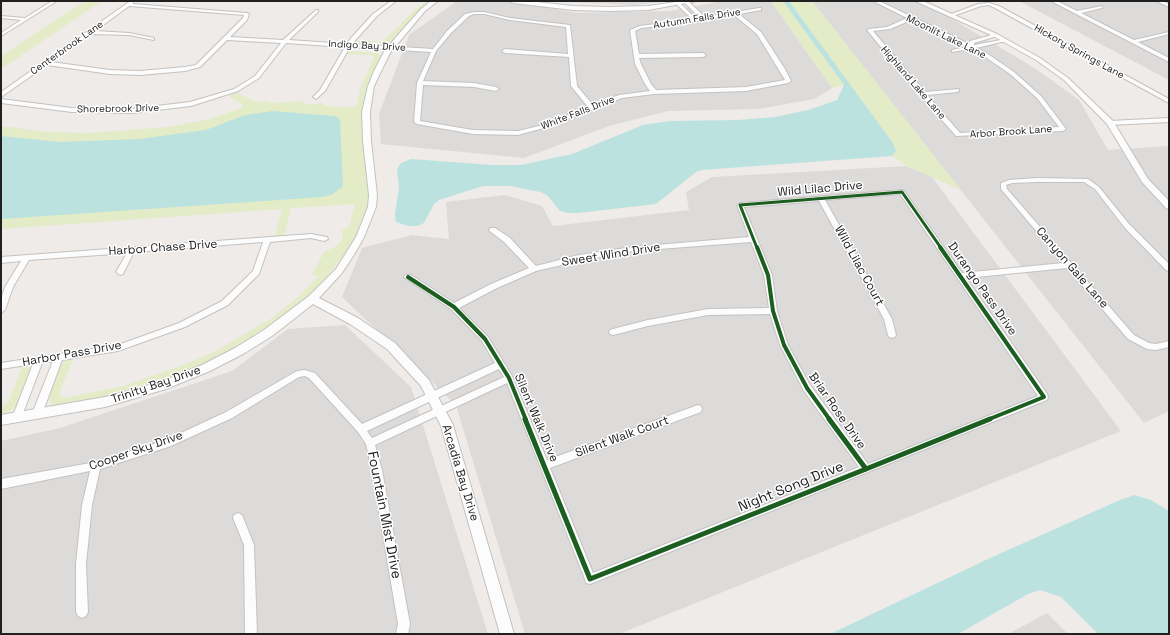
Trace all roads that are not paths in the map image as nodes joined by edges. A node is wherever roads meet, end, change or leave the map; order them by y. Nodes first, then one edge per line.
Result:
1 (55, 1) edge
2 (134, 1) edge
3 (394, 1) edge
4 (513, 1) edge
5 (526, 1) edge
6 (694, 1) edge
7 (875, 1) edge
8 (918, 1) edge
9 (1053, 1) edge
10 (1158, 1) edge
11 (676, 2) edge
12 (686, 2) edge
13 (438, 3) edge
14 (128, 5) junction
15 (539, 5) junction
16 (1169, 6) edge
17 (1100, 7) dead end
18 (759, 9) dead end
19 (316, 11) dead end
20 (735, 13) junction
21 (1076, 13) junction
22 (951, 15) junction
23 (1, 17) edge
24 (26, 19) junction
25 (704, 19) junction
26 (910, 19) junction
27 (695, 20) junction
28 (89, 32) junction
29 (1169, 33) edge
30 (1, 35) edge
31 (995, 35) junction
32 (226, 38) junction
33 (152, 39) dead end
34 (1004, 40) junction
35 (284, 42) junction
36 (1133, 42) junction
37 (348, 47) junction
38 (971, 47) junction
39 (389, 50) junction
40 (505, 51) dead end
41 (954, 51) dead end
42 (432, 53) junction
43 (703, 54) dead end
44 (570, 56) junction
45 (636, 56) junction
46 (1169, 60) edge
47 (46, 63) junction
48 (420, 83) junction
49 (496, 89) dead end
50 (957, 90) dead end
51 (654, 92) junction
52 (922, 94) junction
53 (1, 95) edge
54 (316, 97) dead end
55 (1, 101) edge
56 (1169, 101) edge
57 (591, 107) junction
58 (1169, 120) edge
59 (1110, 123) junction
60 (1063, 128) joint
61 (958, 135) joint
62 (902, 192) joint
63 (821, 199) junction
64 (740, 205) joint
65 (1169, 206) edge
66 (493, 230) dead end
67 (324, 239) dead end
68 (752, 239) junction
69 (268, 240) junction
70 (132, 250) junction
71 (26, 259) junction
72 (1, 260) edge
73 (1167, 264) edge
74 (1070, 265) junction
75 (534, 269) junction
76 (120, 272) dead end
77 (961, 276) junction
78 (408, 277) dead end
79 (312, 299) junction
80 (454, 307) junction
81 (1, 310) edge
82 (774, 311) junction
83 (613, 332) dead end
84 (892, 336) dead end
85 (1169, 344) edge
86 (59, 358) junction
87 (39, 361) junction
88 (501, 364) junction
89 (1, 366) edge
90 (305, 373) joint
91 (509, 378) junction
92 (432, 396) junction
93 (1044, 396) joint
94 (698, 409) dead end
95 (439, 410) junction
96 (37, 414) junction
97 (17, 418) junction
98 (1, 420) edge
99 (361, 429) junction
100 (370, 443) junction
101 (96, 466) junction
102 (545, 466) junction
103 (866, 468) junction
104 (1, 484) edge
105 (238, 518) dead end
106 (590, 579) joint
107 (82, 612) dead end
108 (252, 634) edge
109 (402, 634) edge
110 (507, 634) edge

1 - 24 street
2 - 14 street, Centerbrook Lane
3 - 37 street
4 - 15 street
5 - 15 street
6 - 12 street
7 - 26 street, Moonlit Lake Lane
8 - 22 street
9 - 21 street
10 - 16 street
11 - 12 street
11 - 15 street
11 - 27 street
12 - 25 street
13 - 39 street, Trinity Bay Drive
14 - 28 street, Centerbrook Lane
14 - 32 street
17 - 21 street
18 - 20 street, Autumn Falls Drive
19 - 35 street, Shorebrook Drive
20 - 25 street, Autumn Falls Drive
20 - 51 street, White Falls Drive
21 - 36 street
22 - 31 street
22 - 56 street, Hickory Springs Lane
23 - 24 street
24 - 30 street
25 - 27 street, Autumn Falls Drive
26 - 38 street, Moonlit Lake Lane
26 - 52 street, Highland Lake Lane
27 - 45 street, Autumn Falls Drive
28 - 33 street
28 - 47 street, Centerbrook Lane
29 - 36 street
31 - 34 street
31 - 38 street
32 - 35 street, Indigo Bay Drive
32 - 47 street
34 - 38 street
34 - 59 street
35 - 37 street, Indigo Bay Drive
35 - 55 street, Shorebrook Drive
36 - 46 street
37 - 39 street, Indigo Bay Drive
37 - 54 street
38 - 41 street
38 - 60 street, Moonlit Lake Lane
39 - 42 street, Indigo Bay Drive
39 - 79 street, Trinity Bay Drive
40 - 44 street
42 - 44 street
42 - 48 street
43 - 45 street
44 - 57 street
45 - 51 street
47 - 53 street, Centerbrook Lane
48 - 49 street
48 - 57 street, White Falls Drive
50 - 52 street
51 - 57 street, White Falls Drive
52 - 61 street, Highland Lake Lane
58 - 59 street
59 - 65 street
60 - 61 street, Arbor Brook Lane
62 - 63 street, Wild Lilac Drive
62 - 77 street, Durango Pass Drive
63 - 64 street, Wild Lilac Drive
63 - 84 street, Wild Lilac Court
64 - 68 street, Briar Rose Drive
66 - 75 street
67 - 69 street, Harbor Chase Drive
68 - 75 street, Sweet Wind Drive
68 - 82 street, Briar Rose Drive
69 - 70 street, Harbor Chase Drive
69 - 86 street, Harbor Pass Drive
70 - 71 street, Harbor Chase Drive
70 - 76 street
71 - 72 street, Harbor Chase Drive
71 - 81 street
73 - 74 street, Canyon Gale Lane
74 - 77 street
74 - 85 street, Canyon Gale Lane
75 - 80 street, Sweet Wind Drive
77 - 93 street, Durango Pass Drive
78 - 80 street, Silent Walk Drive
79 - 92 street, Arcadia Bay Drive
79 - 96 street, Trinity Bay Drive
80 - 88 street, Silent Walk Drive
82 - 83 street
82 - 103 street, Briar Rose Drive
86 - 87 street, Harbor Pass Drive
86 - 96 street
87 - 89 street, Harbor Pass Drive
87 - 97 street
88 - 91 street, Silent Walk Drive
88 - 92 street
90 - 99 street, Fountain Mist Drive
90 - 101 street, Cooper Sky Drive
91 - 95 street
91 - 102 street, Silent Walk Drive
92 - 95 street, Arcadia Bay Drive
92 - 99 street
93 - 103 street, Night Song Drive
94 - 102 street, Silent Walk Court
95 - 100 street
95 - 110 street, Arcadia Bay Drive
96 - 97 street, Trinity Bay Drive
97 - 98 street, Trinity Bay Drive
99 - 100 street, Fountain Mist Drive
100 - 109 street, Fountain Mist Drive
101 - 104 street, Cooper Sky Drive
101 - 107 street
102 - 106 street, Silent Walk Drive
103 - 106 street, Night Song Drive
105 - 108 street

